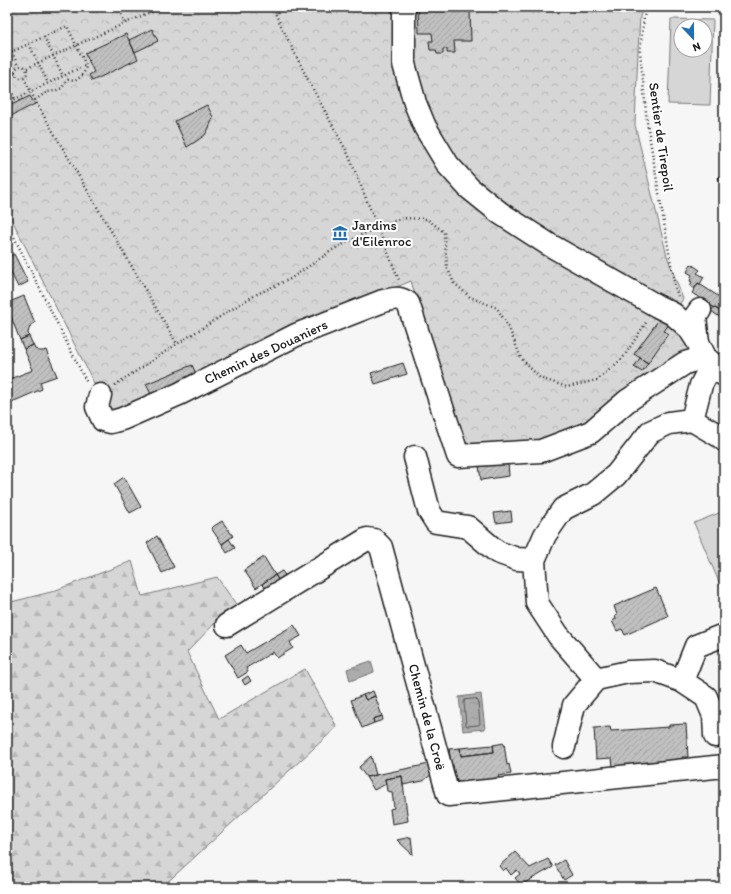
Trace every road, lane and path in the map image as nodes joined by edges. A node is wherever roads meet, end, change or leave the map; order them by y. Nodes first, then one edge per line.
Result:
1 (118, 7) edge
2 (166, 7) edge
3 (272, 7) edge
4 (404, 7) edge
5 (646, 7) edge
6 (157, 8) edge
7 (125, 23) junction
8 (44, 37) junction
9 (29, 44) junction
10 (76, 45) junction
11 (12, 52) junction
12 (7, 54) edge
13 (53, 56) junction
14 (38, 63) junction
15 (86, 65) junction
16 (18, 66) junction
17 (27, 68) junction
18 (15, 74) junction
19 (63, 76) junction
20 (7, 78) edge
21 (24, 78) junction
22 (48, 83) junction
23 (7, 84) edge
24 (31, 92) junction
25 (14, 99) junction
26 (35, 100) junction
27 (7, 103) edge
28 (7, 223) edge
29 (672, 270) dead end
30 (401, 285) dead end
31 (700, 310) dead end
32 (177, 344) dead end
33 (710, 360) edge
34 (99, 401) joint
35 (692, 420) junction
36 (724, 440) edge
37 (415, 457) dead end
38 (534, 560) junction
39 (227, 625) dead end
40 (724, 635) edge
41 (596, 679) junction
42 (682, 681) junction
43 (715, 736) dead end
44 (564, 747) dead end
45 (724, 766) edge

1 - 7 path
2 - 6 path
3 - 30 path
4 - 33 street
5 - 29 path, Sentier de Tirepoil
6 - 7 path
7 - 10 path
8 - 9 path
8 - 10 path
8 - 13 path
9 - 11 path
9 - 14 path
10 - 13 path
10 - 15 path
11 - 12 path
11 - 16 path
13 - 14 path
13 - 19 path
14 - 17 path
14 - 22 path
15 - 19 path
15 - 26 path
16 - 17 path
16 - 18 path
17 - 21 path
18 - 20 path
18 - 21 path
19 - 22 path
21 - 24 path
22 - 24 path
23 - 25 path
24 - 25 path
24 - 26 path
25 - 27 path
26 - 32 path
28 - 34 path
31 - 33 street
33 - 34 street, Chemin des Douaniers
33 - 35 street
35 - 36 street
35 - 38 street
37 - 38 street
38 - 41 street
39 - 45 street, Chemin de la Croë
40 - 42 street
41 - 42 street
41 - 44 street
42 - 43 street

